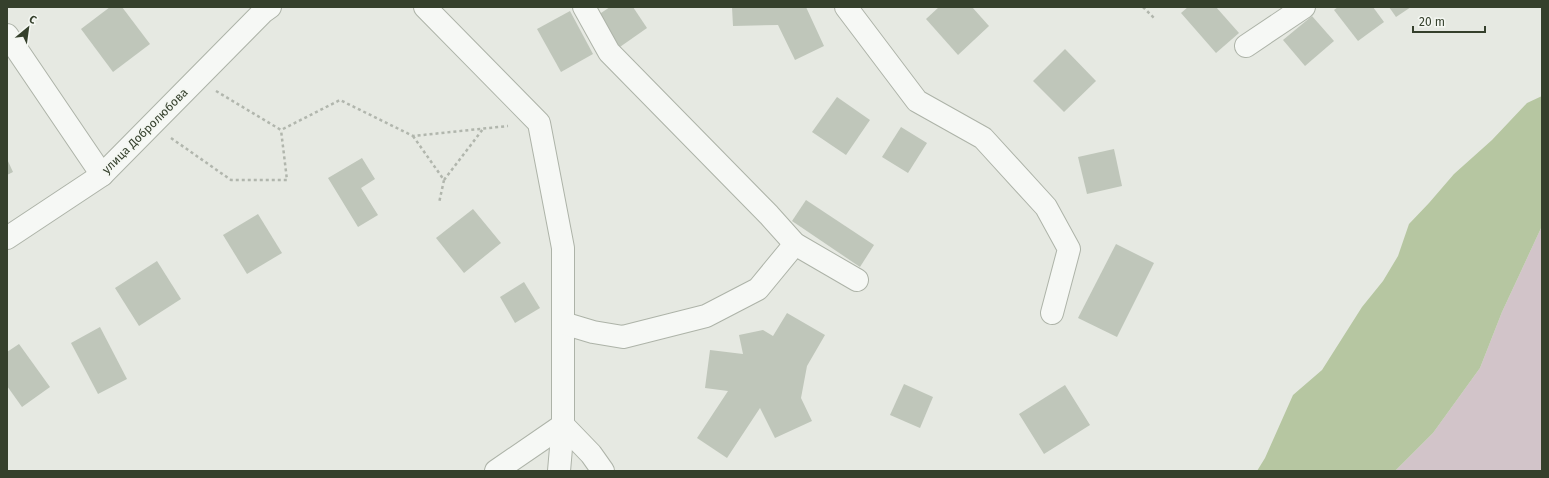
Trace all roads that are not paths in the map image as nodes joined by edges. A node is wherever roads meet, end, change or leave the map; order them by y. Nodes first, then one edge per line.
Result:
1 (270, 7) edge
2 (425, 7) edge
3 (584, 7) edge
4 (846, 7) edge
5 (1304, 7) edge
6 (7, 35) edge
7 (1246, 46) dead end
8 (102, 175) junction
9 (7, 238) edge
10 (795, 244) junction
11 (857, 280) dead end
12 (1052, 313) dead end
13 (563, 323) junction
14 (563, 425) junction
15 (496, 471) edge
16 (559, 471) edge
17 (603, 471) edge

1 - 8 street, улица Добролюбова
2 - 13 street
3 - 10 street
4 - 12 street
5 - 7 street
6 - 8 street
8 - 9 street, улица Добролюбова
10 - 11 street
10 - 13 street
13 - 14 street
14 - 15 street
14 - 16 street
14 - 17 street

